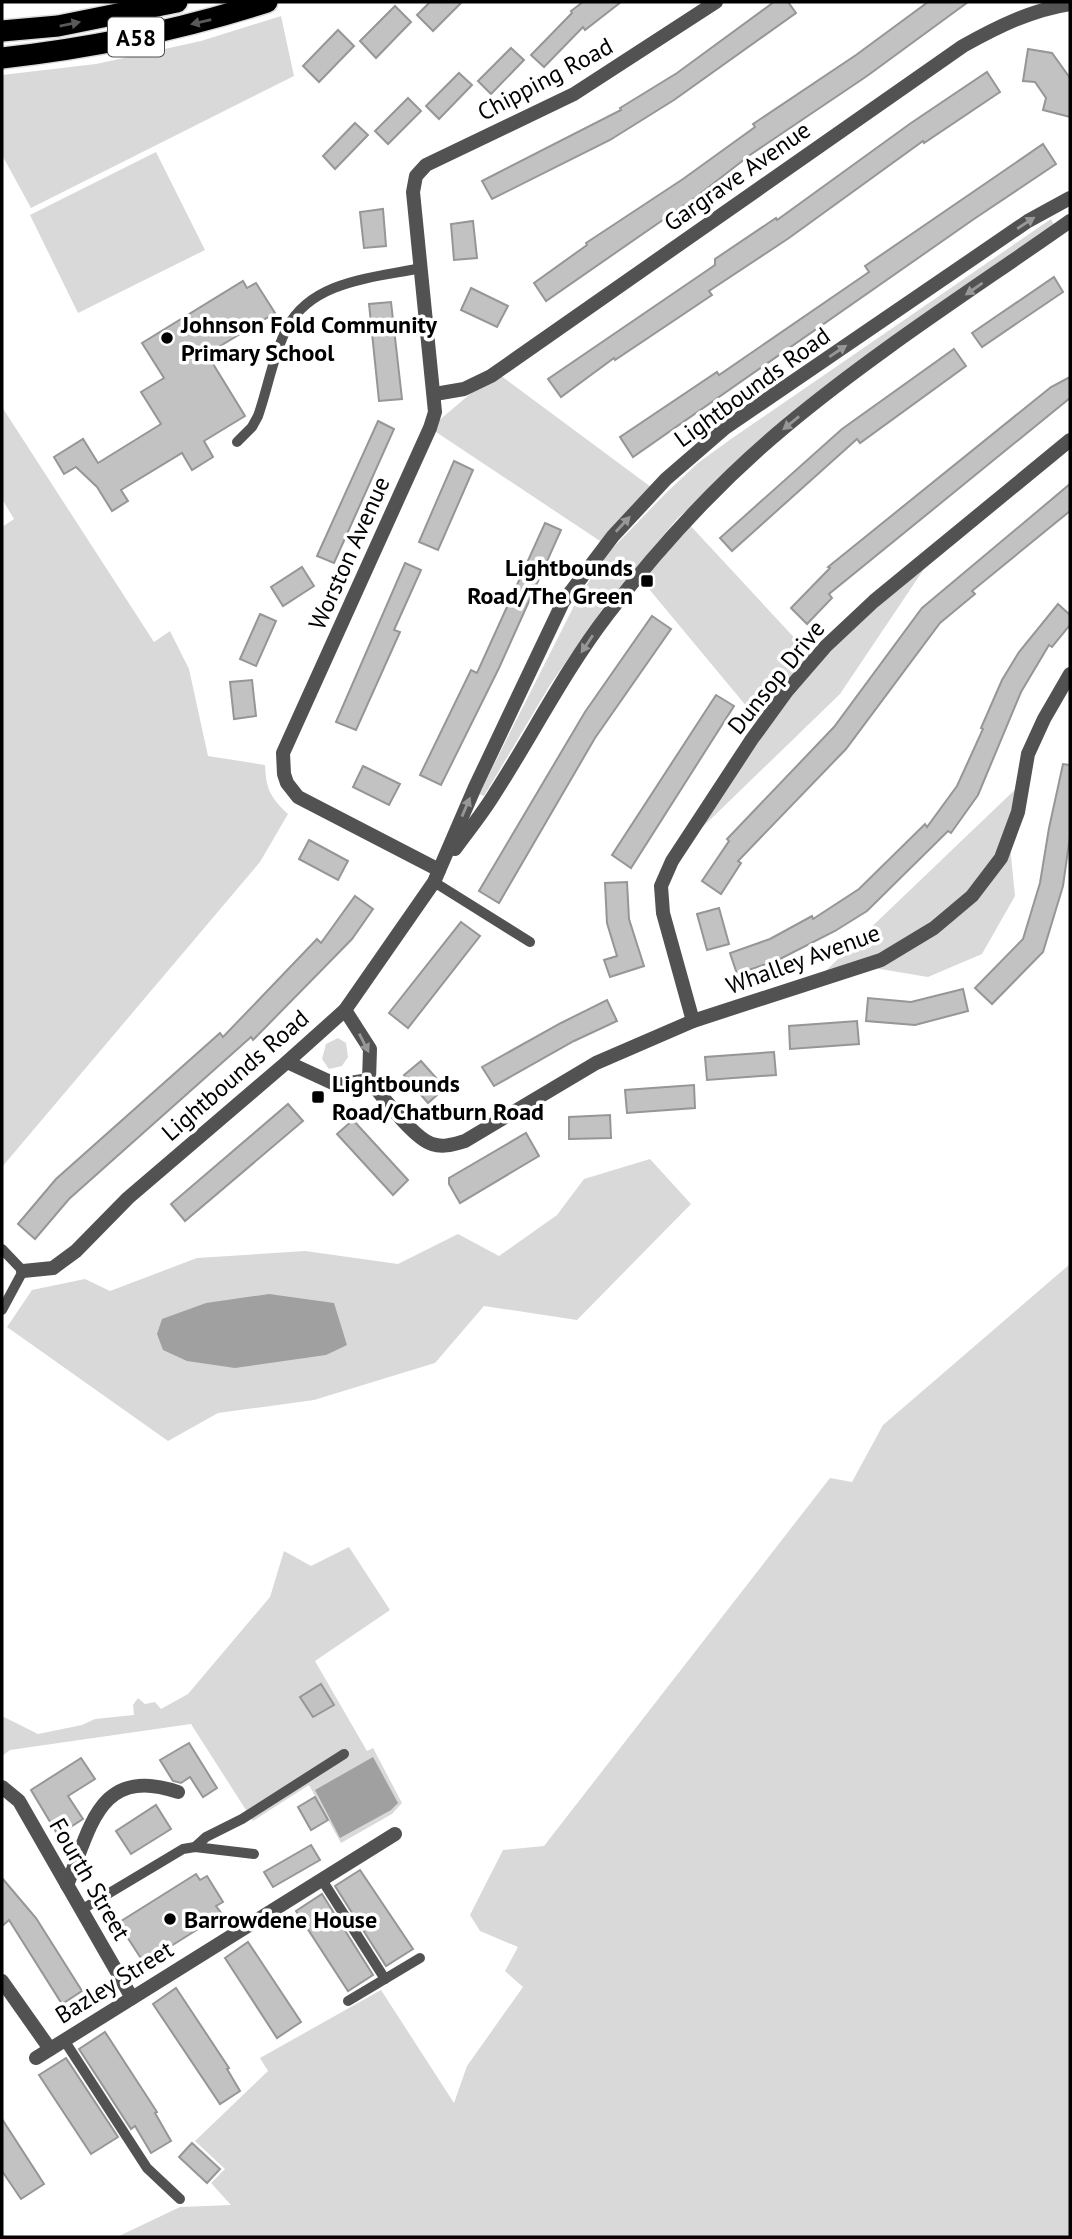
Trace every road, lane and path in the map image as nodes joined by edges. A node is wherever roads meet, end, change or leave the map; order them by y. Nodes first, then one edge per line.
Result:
1 (177, 2) edge
2 (267, 2) edge
3 (716, 2) edge
4 (1070, 4) edge
5 (2, 31) edge
6 (2, 58) edge
7 (426, 165) joint
8 (1070, 198) edge
9 (1070, 221) edge
10 (421, 268) junction
11 (435, 394) junction
12 (1070, 440) edge
13 (237, 442) dead end
14 (1070, 674) edge
15 (436, 876) junction
16 (530, 942) dead end
17 (345, 1010) junction
18 (693, 1021) junction
19 (288, 1062) junction
20 (369, 1080) junction
21 (2, 1249) edge
22 (23, 1271) junction
23 (2, 1310) edge
24 (344, 1754) dead end
25 (2, 1787) edge
26 (178, 1792) dead end
27 (395, 1834) dead end
28 (195, 1847) junction
29 (254, 1854) dead end
30 (322, 1880) junction
31 (67, 1885) junction
32 (81, 1910) junction
33 (419, 1958) dead end
34 (385, 1979) junction
35 (2, 1981) edge
36 (132, 1998) junction
37 (348, 2001) dead end
38 (64, 2040) junction
39 (50, 2049) junction
40 (36, 2058) dead end
41 (180, 2199) dead end

5 -> 1 highway, A58
2 -> 6 highway, A58
3 - 7 street, Chipping Road
4 - 11 street, Gargrave Avenue
7 - 10 street, Worston Avenue
15 -> 8 street, Lightbounds Road
9 -> 15 street, Lightbounds Road
10 - 11 street, Worston Avenue
10 - 13 lane
11 - 15 street, Worston Avenue
12 - 18 street, Dunsop Drive
14 - 18 street, Whalley Avenue
15 - 16 lane
15 - 17 street, Lightbounds Road
17 - 19 street, Lightbounds Road
17 -> 20 street
18 - 20 street, Whalley Avenue
19 - 20 street
19 - 22 street, Lightbounds Road
21 - 22 lane
22 - 23 lane
24 - 28 lane
25 - 31 street, Fourth Street
26 - 31 street
27 - 30 street, Bazley Street
28 - 29 lane
28 - 32 lane
30 - 34 lane
30 - 36 street, Bazley Street
31 - 32 street, Fourth Street
32 - 36 street, Fourth Street
33 - 34 lane
34 - 37 lane
35 - 39 street
36 - 38 street, Bazley Street
38 - 39 street, Bazley Street
38 - 41 lane
39 - 40 street, Bazley Street

